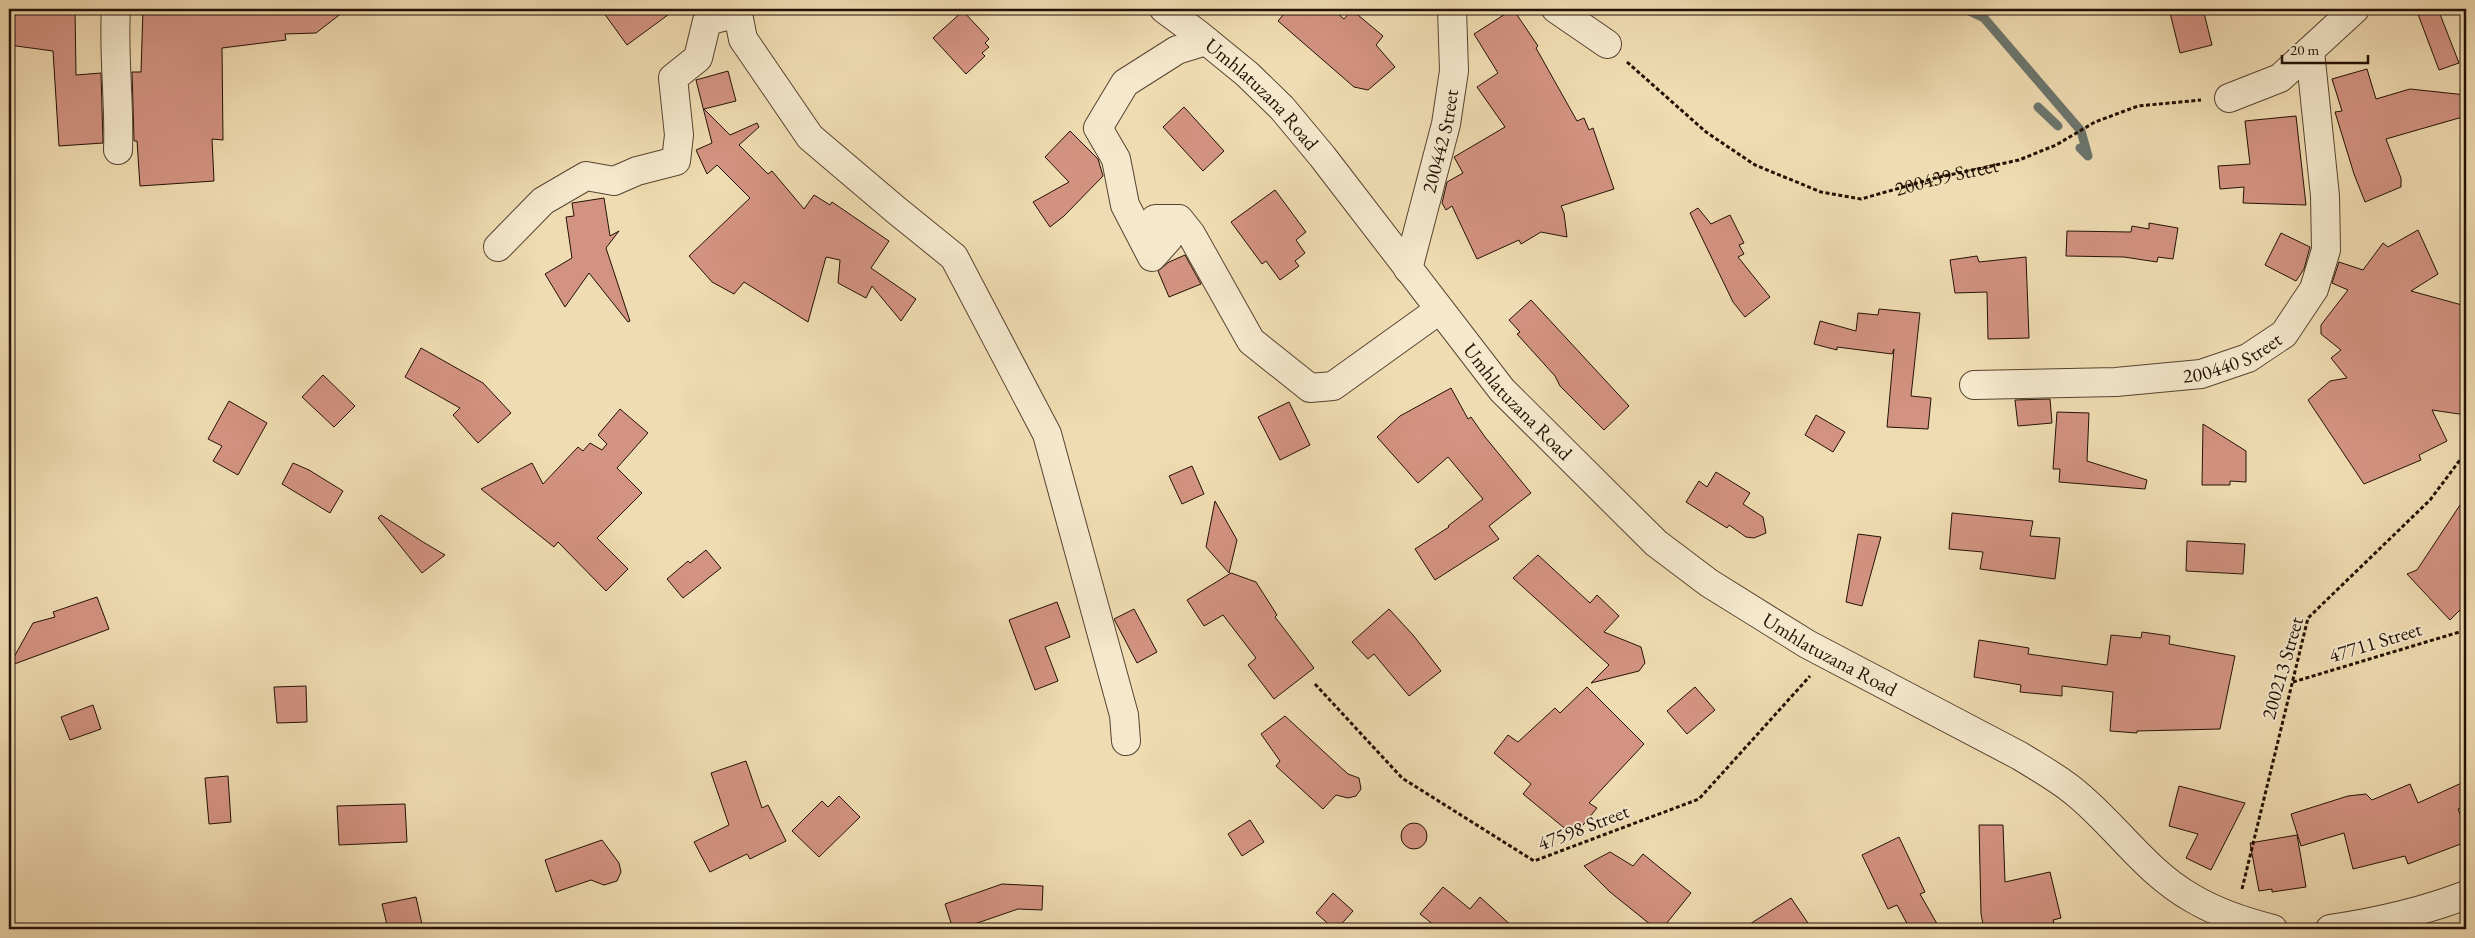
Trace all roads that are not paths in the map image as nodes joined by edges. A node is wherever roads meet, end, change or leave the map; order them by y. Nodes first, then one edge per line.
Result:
1 (116, 9) edge
2 (1164, 9) edge
3 (1452, 9) edge
4 (1556, 9) edge
5 (2355, 9) edge
6 (738, 11) edge
7 (1206, 41) junction
8 (1607, 44) road end
9 (2310, 51) junction
10 (2229, 98) road end
11 (118, 150) dead end
12 (498, 247) dead end
13 (1408, 269) junction
14 (1439, 310) junction
15 (1974, 385) dead end
16 (1126, 740) dead end
17 (2466, 895) edge
18 (2232, 924) edge
19 (2273, 929) edge
20 (2330, 929) edge

1 - 11 street
2 - 7 street, Umhlatuzana Road
3 - 13 street, 200442 Street
4 - 8 street
5 - 9 street
6 - 12 street
6 - 16 street
7 - 13 street, Umhlatuzana Road
7 - 14 street
9 - 10 street
9 - 15 street, 200440 Street
13 - 14 street, Umhlatuzana Road
14 - 18 street, Umhlatuzana Road
17 - 20 street
18 - 19 street, Umhlatuzana Road

